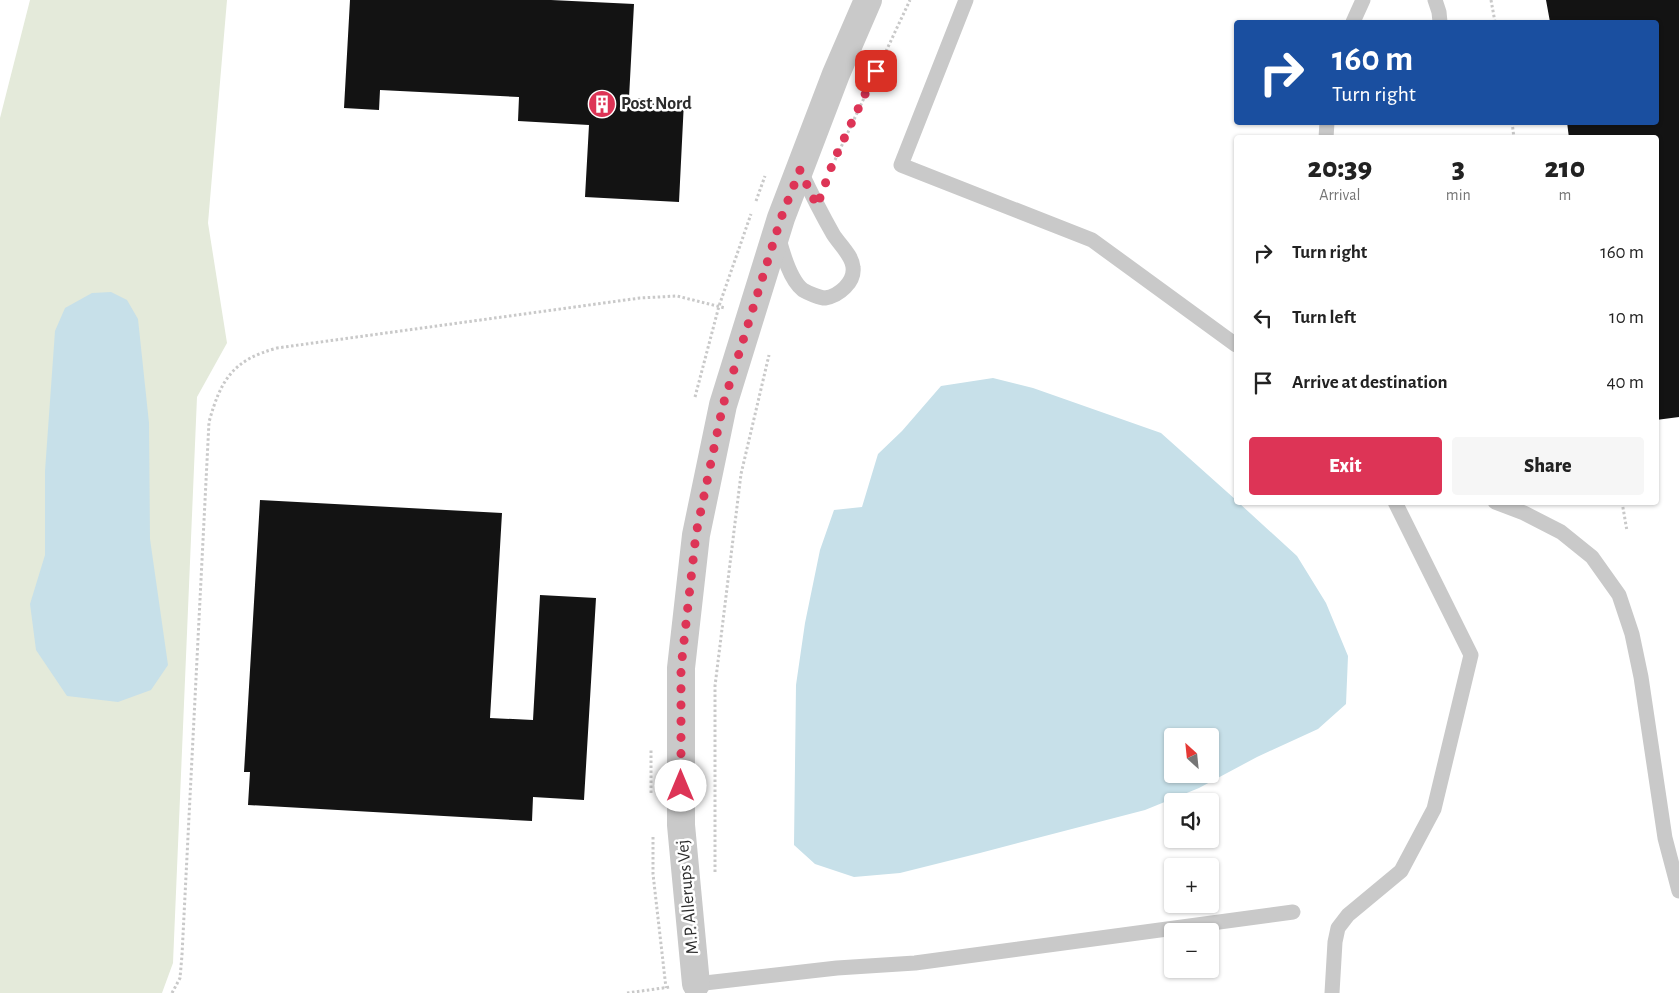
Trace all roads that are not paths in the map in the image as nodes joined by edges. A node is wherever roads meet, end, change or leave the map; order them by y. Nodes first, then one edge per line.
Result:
1 (868, 0) edge
2 (966, 0) edge
3 (1363, 0) edge
4 (1435, 0) edge
5 (1355, 20) edge
6 (1440, 20) edge
7 (800, 170) junction
8 (777, 232) junction
9 (1234, 344) edge
10 (1396, 505) edge
11 (1503, 505) edge
12 (1679, 891) edge
13 (1293, 912) dead end
14 (697, 988) edge
15 (1332, 993) edge

1 - 7 street, M.P. Allerups Vej
2 - 9 lane
3 - 5 lane
4 - 6 lane
7 - 8 street, M.P. Allerups Vej
7 - 8 lane
8 - 14 street, M.P. Allerups Vej
10 - 15 lane
11 - 12 lane
13 - 14 lane

